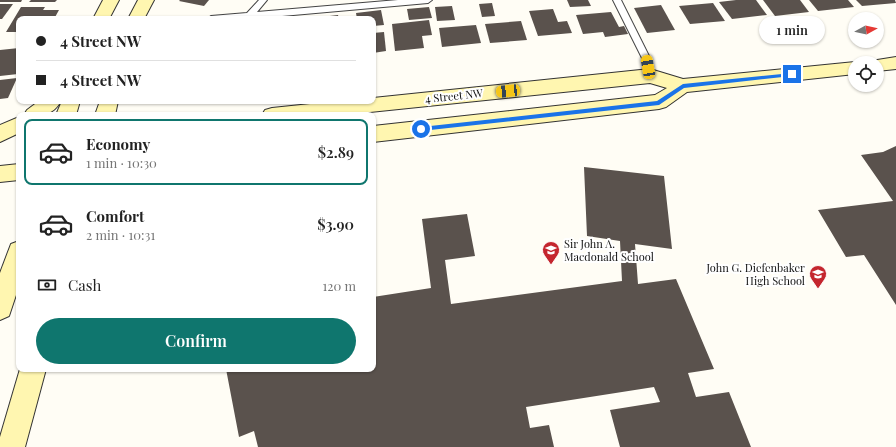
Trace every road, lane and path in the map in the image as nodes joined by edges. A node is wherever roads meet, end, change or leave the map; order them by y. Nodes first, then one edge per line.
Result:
1 (112, 0) edge
2 (146, 0) edge
3 (263, 0) edge
4 (428, 0) edge
5 (617, 0) edge
6 (103, 16) edge
7 (138, 16) edge
8 (249, 16) joint
9 (896, 63) edge
10 (884, 65) edge
11 (848, 69) edge
12 (650, 76) junction
13 (683, 86) junction
14 (48, 104) edge
15 (38, 112) edge
16 (301, 112) edge
17 (16, 126) edge
18 (0, 134) edge
19 (376, 134) edge
20 (16, 140) edge
21 (0, 142) edge
22 (16, 172) edge
23 (0, 174) edge
24 (16, 260) edge
25 (0, 308) edge
26 (32, 372) edge
27 (11, 447) edge

1 - 6 main road
2 - 7 main road
3 - 8 lane
4 - 8 lane
5 - 12 lane
9 - 10 main road
11 - 13 main road, 4 Street NW
12 - 13 main road, 4 Street NW
12 - 16 main road, 4 Street NW
13 - 19 main road, 4 Street NW
14 - 15 main road
17 - 18 main road
20 - 21 main road
22 - 23 main road
24 - 25 main road
26 - 27 main road

